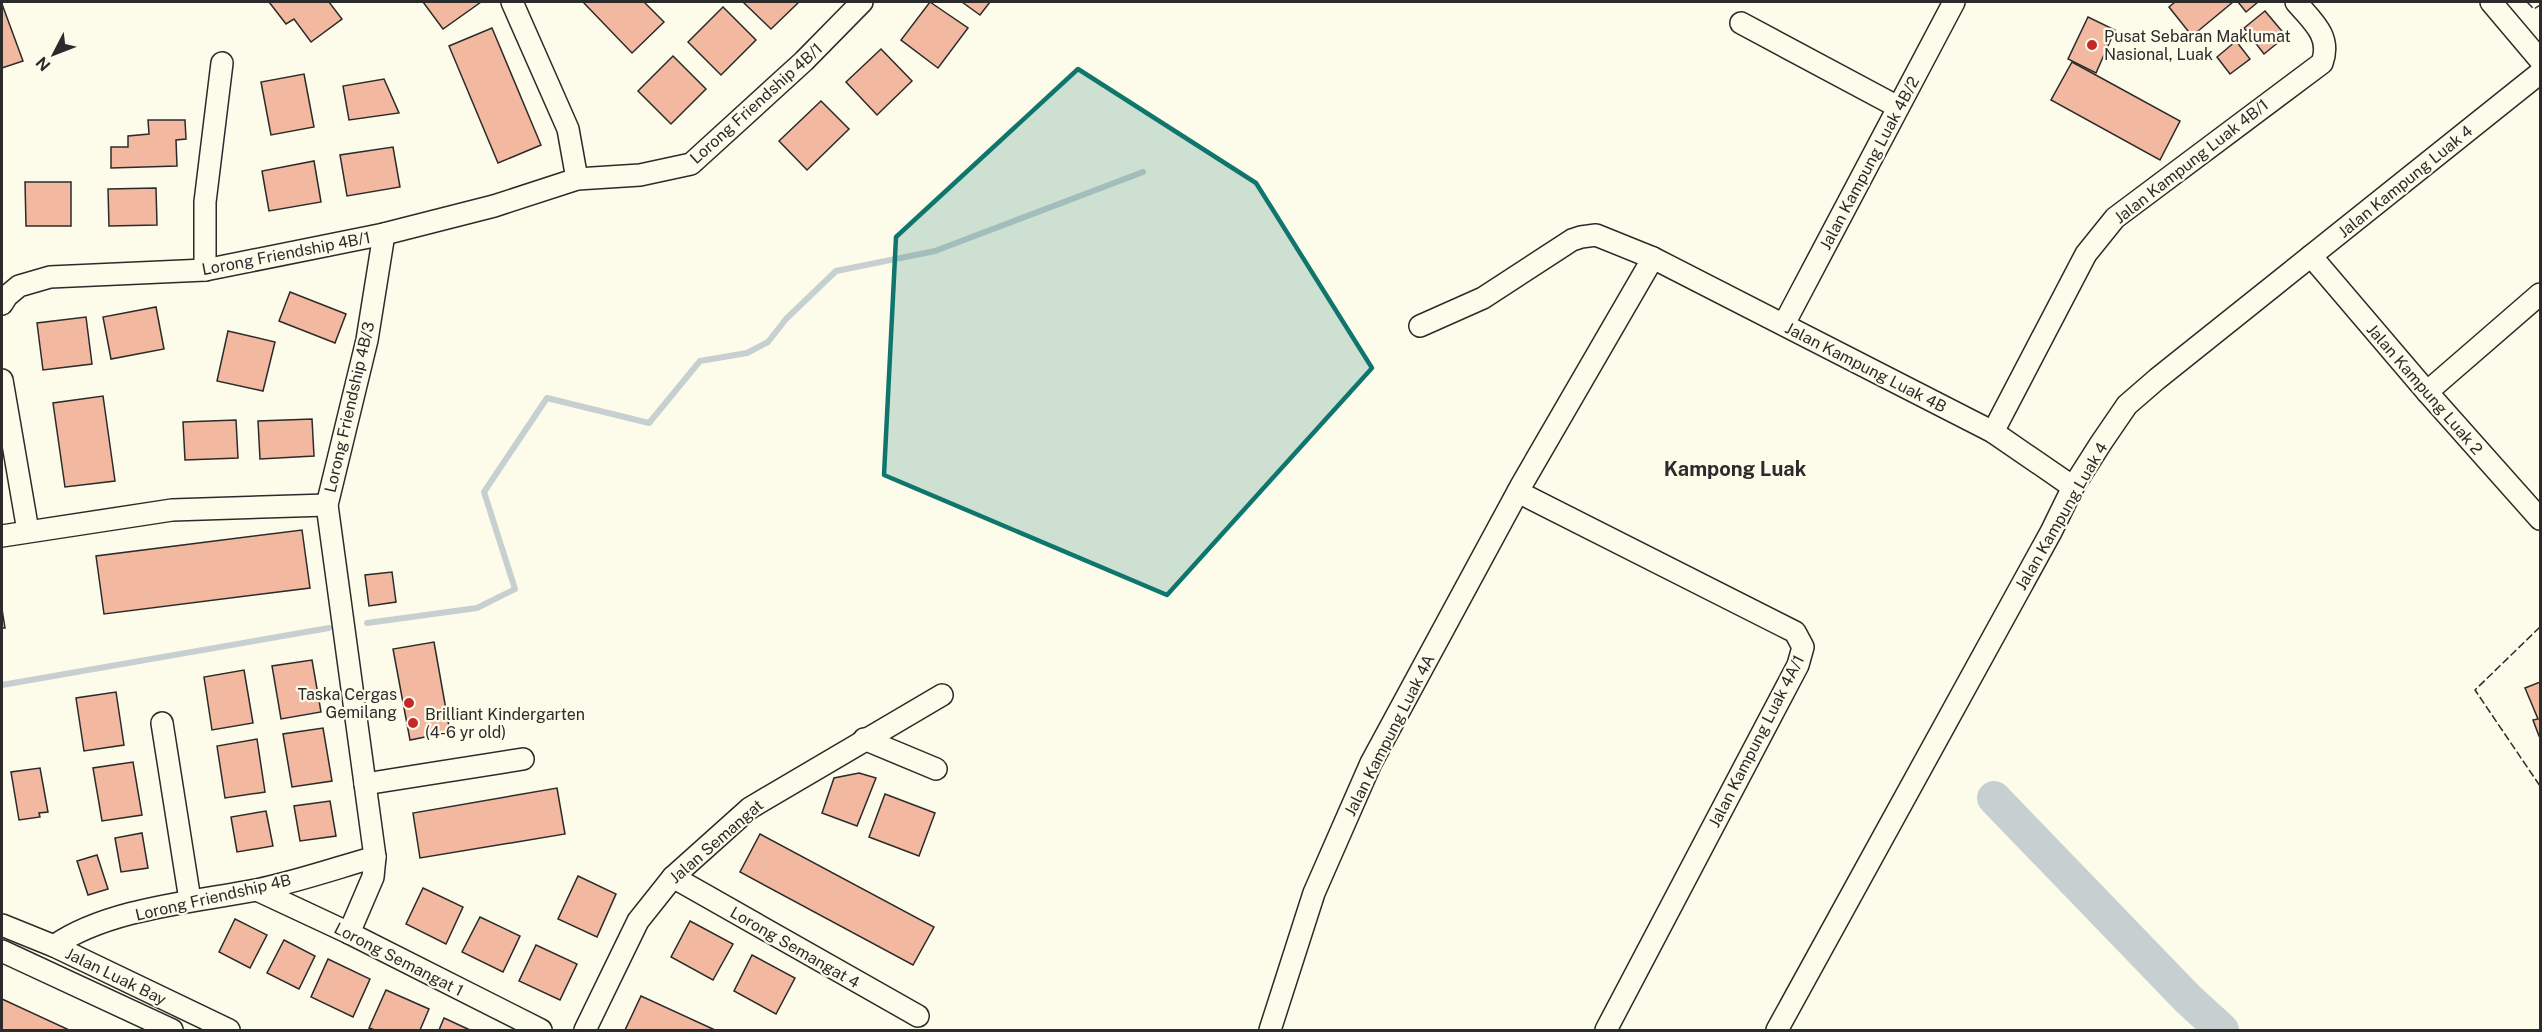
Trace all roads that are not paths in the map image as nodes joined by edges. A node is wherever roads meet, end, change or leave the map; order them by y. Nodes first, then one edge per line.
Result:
1 (512, 2) edge
2 (862, 2) edge
3 (1954, 2) edge
4 (2296, 2) edge
5 (2491, 2) edge
6 (1741, 23) dead end
7 (2541, 60) edge
8 (222, 63) dead end
9 (2541, 73) edge
10 (1898, 107) junction
11 (577, 179) junction
12 (384, 234) junction
13 (2311, 256) junction
14 (1653, 258) junction
15 (205, 270) junction
16 (2541, 294) edge
17 (3, 298) edge
18 (1784, 324) junction
19 (1420, 326) dead end
20 (2, 380) edge
21 (2427, 392) junction
22 (1993, 432) junction
23 (1524, 482) junction
24 (2073, 487) junction
25 (327, 504) junction
26 (2541, 519) edge
27 (28, 531) junction
28 (2, 536) edge
29 (942, 695) dead end
30 (162, 723) dead end
31 (864, 739) junction
32 (524, 759) dead end
33 (936, 770) dead end
34 (366, 784) junction
35 (375, 857) junction
36 (673, 878) junction
37 (257, 890) junction
38 (190, 900) junction
39 (2, 925) edge
40 (349, 933) junction
41 (54, 946) junction
42 (2, 952) edge
43 (918, 1016) dead end
44 (171, 1030) edge
45 (229, 1030) edge
46 (541, 1030) edge
47 (585, 1030) edge
48 (1270, 1030) edge
49 (1606, 1030) edge
50 (1777, 1030) edge

1 - 11 street
2 - 11 street, Lorong Friendship 4B/1
3 - 10 street, Jalan Kampung Luak 4B/2
4 - 22 street, Jalan Kampung Luak 4B/1
5 - 7 street
6 - 10 street
8 - 15 street
9 - 13 street, Jalan Kampung Luak 4
10 - 18 street, Jalan Kampung Luak 4B/2
11 - 12 street, Lorong Friendship 4B/1
12 - 15 street, Lorong Friendship 4B/1
12 - 25 street, Lorong Friendship 4B/3
13 - 21 street, Jalan Kampung Luak 2
13 - 24 street, Jalan Kampung Luak 4
14 - 18 street, Jalan Kampung Luak 4B
14 - 19 street, Jalan Kampung Luak 4B
14 - 23 street, Jalan Kampung Luak 4A
15 - 17 street, Lorong Friendship 4B/1
16 - 21 street
18 - 22 street, Jalan Kampung Luak 4B
20 - 27 street
21 - 26 street, Jalan Kampung Luak 2
22 - 24 street, Jalan Kampung Luak 4B
23 - 48 street, Jalan Kampung Luak 4A
23 - 49 street, Jalan Kampung Luak 4A/1
24 - 50 street, Jalan Kampung Luak 4
25 - 27 street
25 - 34 street, Lorong Friendship 4B/3
27 - 28 street
29 - 31 street, Jalan Semangat
30 - 38 street
31 - 33 street
31 - 36 street, Jalan Semangat
32 - 34 street
34 - 35 street, Lorong Friendship 4B/3
35 - 37 street, Lorong Friendship 4B
35 - 40 street, Lorong Friendship 4B/3
36 - 43 street, Lorong Semangat 4
36 - 47 street, Jalan Semangat
37 - 38 street, Lorong Friendship 4B
37 - 40 street, Lorong Semangat 1
38 - 41 street, Lorong Friendship 4B
39 - 41 street, Jalan Luak Bay
40 - 46 street, Lorong Semangat 1
41 - 45 street, Jalan Luak Bay
42 - 44 street, Jalan Luak Bay

